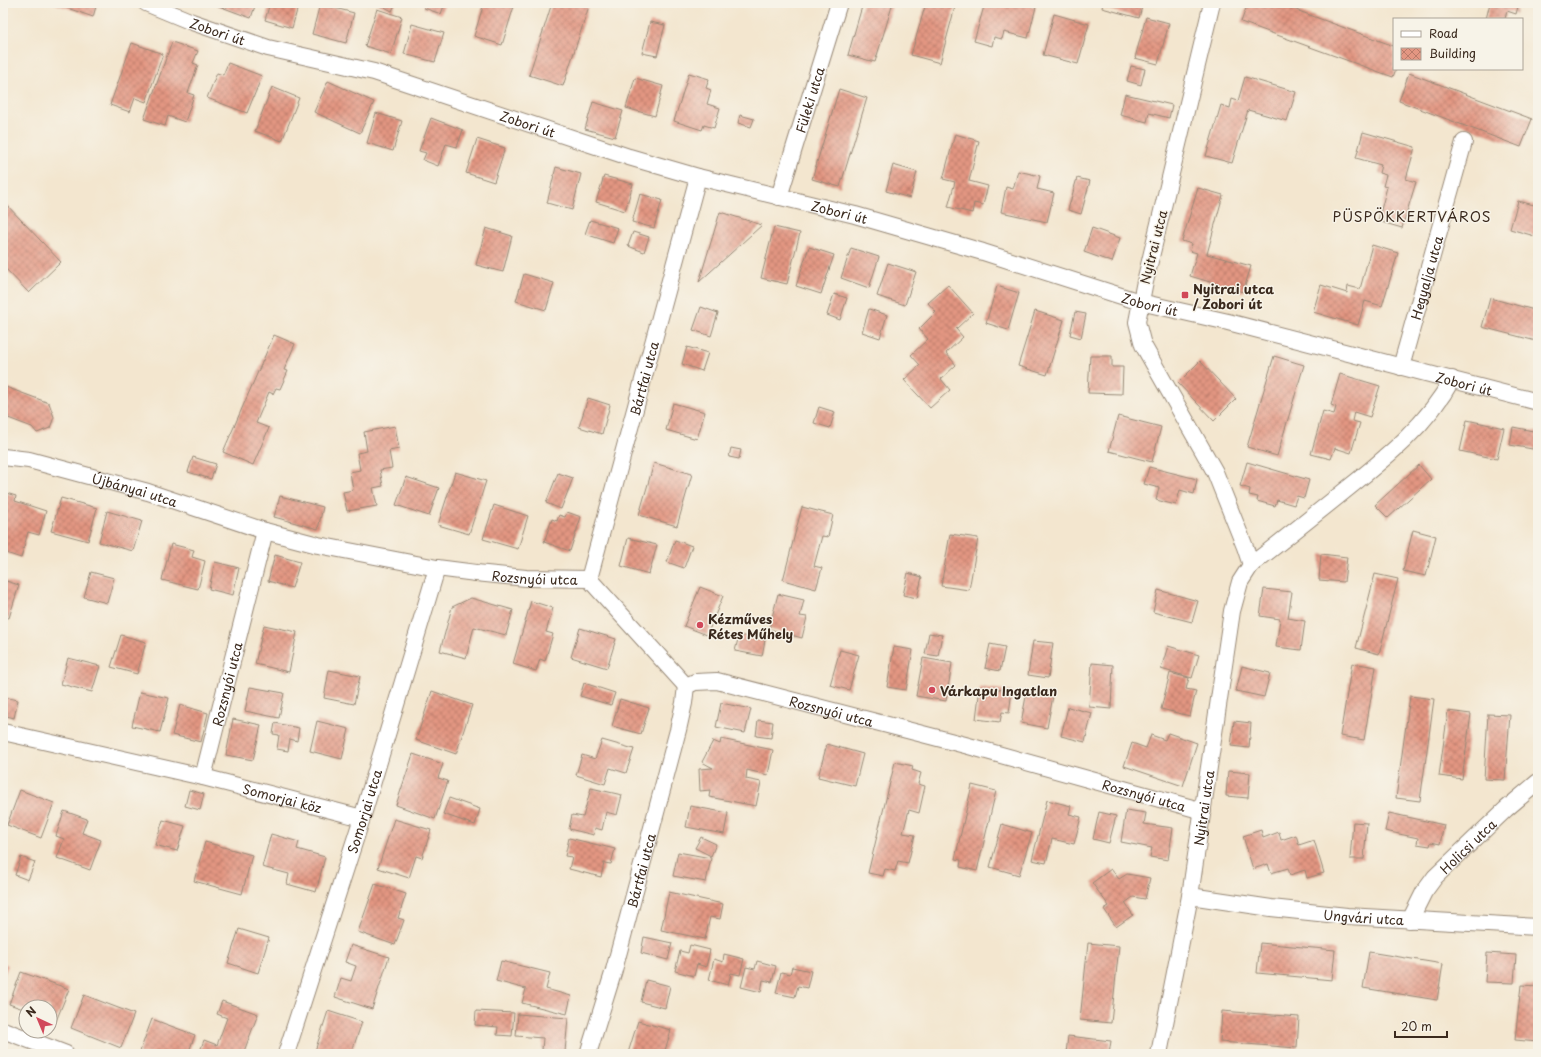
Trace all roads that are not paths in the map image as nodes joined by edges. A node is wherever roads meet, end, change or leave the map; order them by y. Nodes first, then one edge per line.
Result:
1 (146, 3) edge
2 (839, 3) edge
3 (1212, 3) edge
4 (1464, 142) dead end
5 (698, 177) junction
6 (779, 197) junction
7 (1140, 302) junction
8 (1402, 367) junction
9 (1452, 379) junction
10 (1538, 402) edge
11 (3, 457) edge
12 (265, 531) junction
13 (1251, 565) junction
14 (437, 568) junction
15 (589, 579) junction
16 (686, 686) junction
17 (3, 732) edge
18 (203, 777) junction
19 (1538, 782) edge
20 (1203, 811) junction
21 (362, 818) junction
22 (1190, 896) junction
23 (1410, 920) junction
24 (1538, 927) edge
25 (3, 1030) edge
26 (66, 1054) edge
27 (286, 1054) edge
28 (588, 1054) edge
29 (1159, 1054) edge

1 - 5 street, Zobori út
2 - 6 street, Füleki utca
3 - 7 street, Nyitrai utca
4 - 8 street, Hegyalja utca
5 - 6 street, Zobori út
5 - 15 street, Bártfai utca
6 - 7 street, Zobori út
7 - 8 street, Zobori út
7 - 13 street, Nyitrai utca
8 - 9 street, Zobori út
9 - 10 street, Zobori út
9 - 13 street, Nyitrai utca
11 - 12 street, Újbányai utca
12 - 14 street, Rozsnyói utca
12 - 18 street, Rozsnyói utca
13 - 20 street, Nyitrai utca
14 - 15 street, Rozsnyói utca
14 - 21 street, Somorjai utca
15 - 16 street, Rozsnyói utca
16 - 20 street, Rozsnyói utca
16 - 28 street, Bártfai utca
17 - 18 street
18 - 21 street, Somorjai köz
19 - 23 street, Holicsi utca
20 - 22 street, Nyitrai utca
21 - 27 street, Somorjai utca
22 - 23 street, Ungvári utca
22 - 29 street, Nyitrai utca
23 - 24 street, Ungvári utca
25 - 26 street

